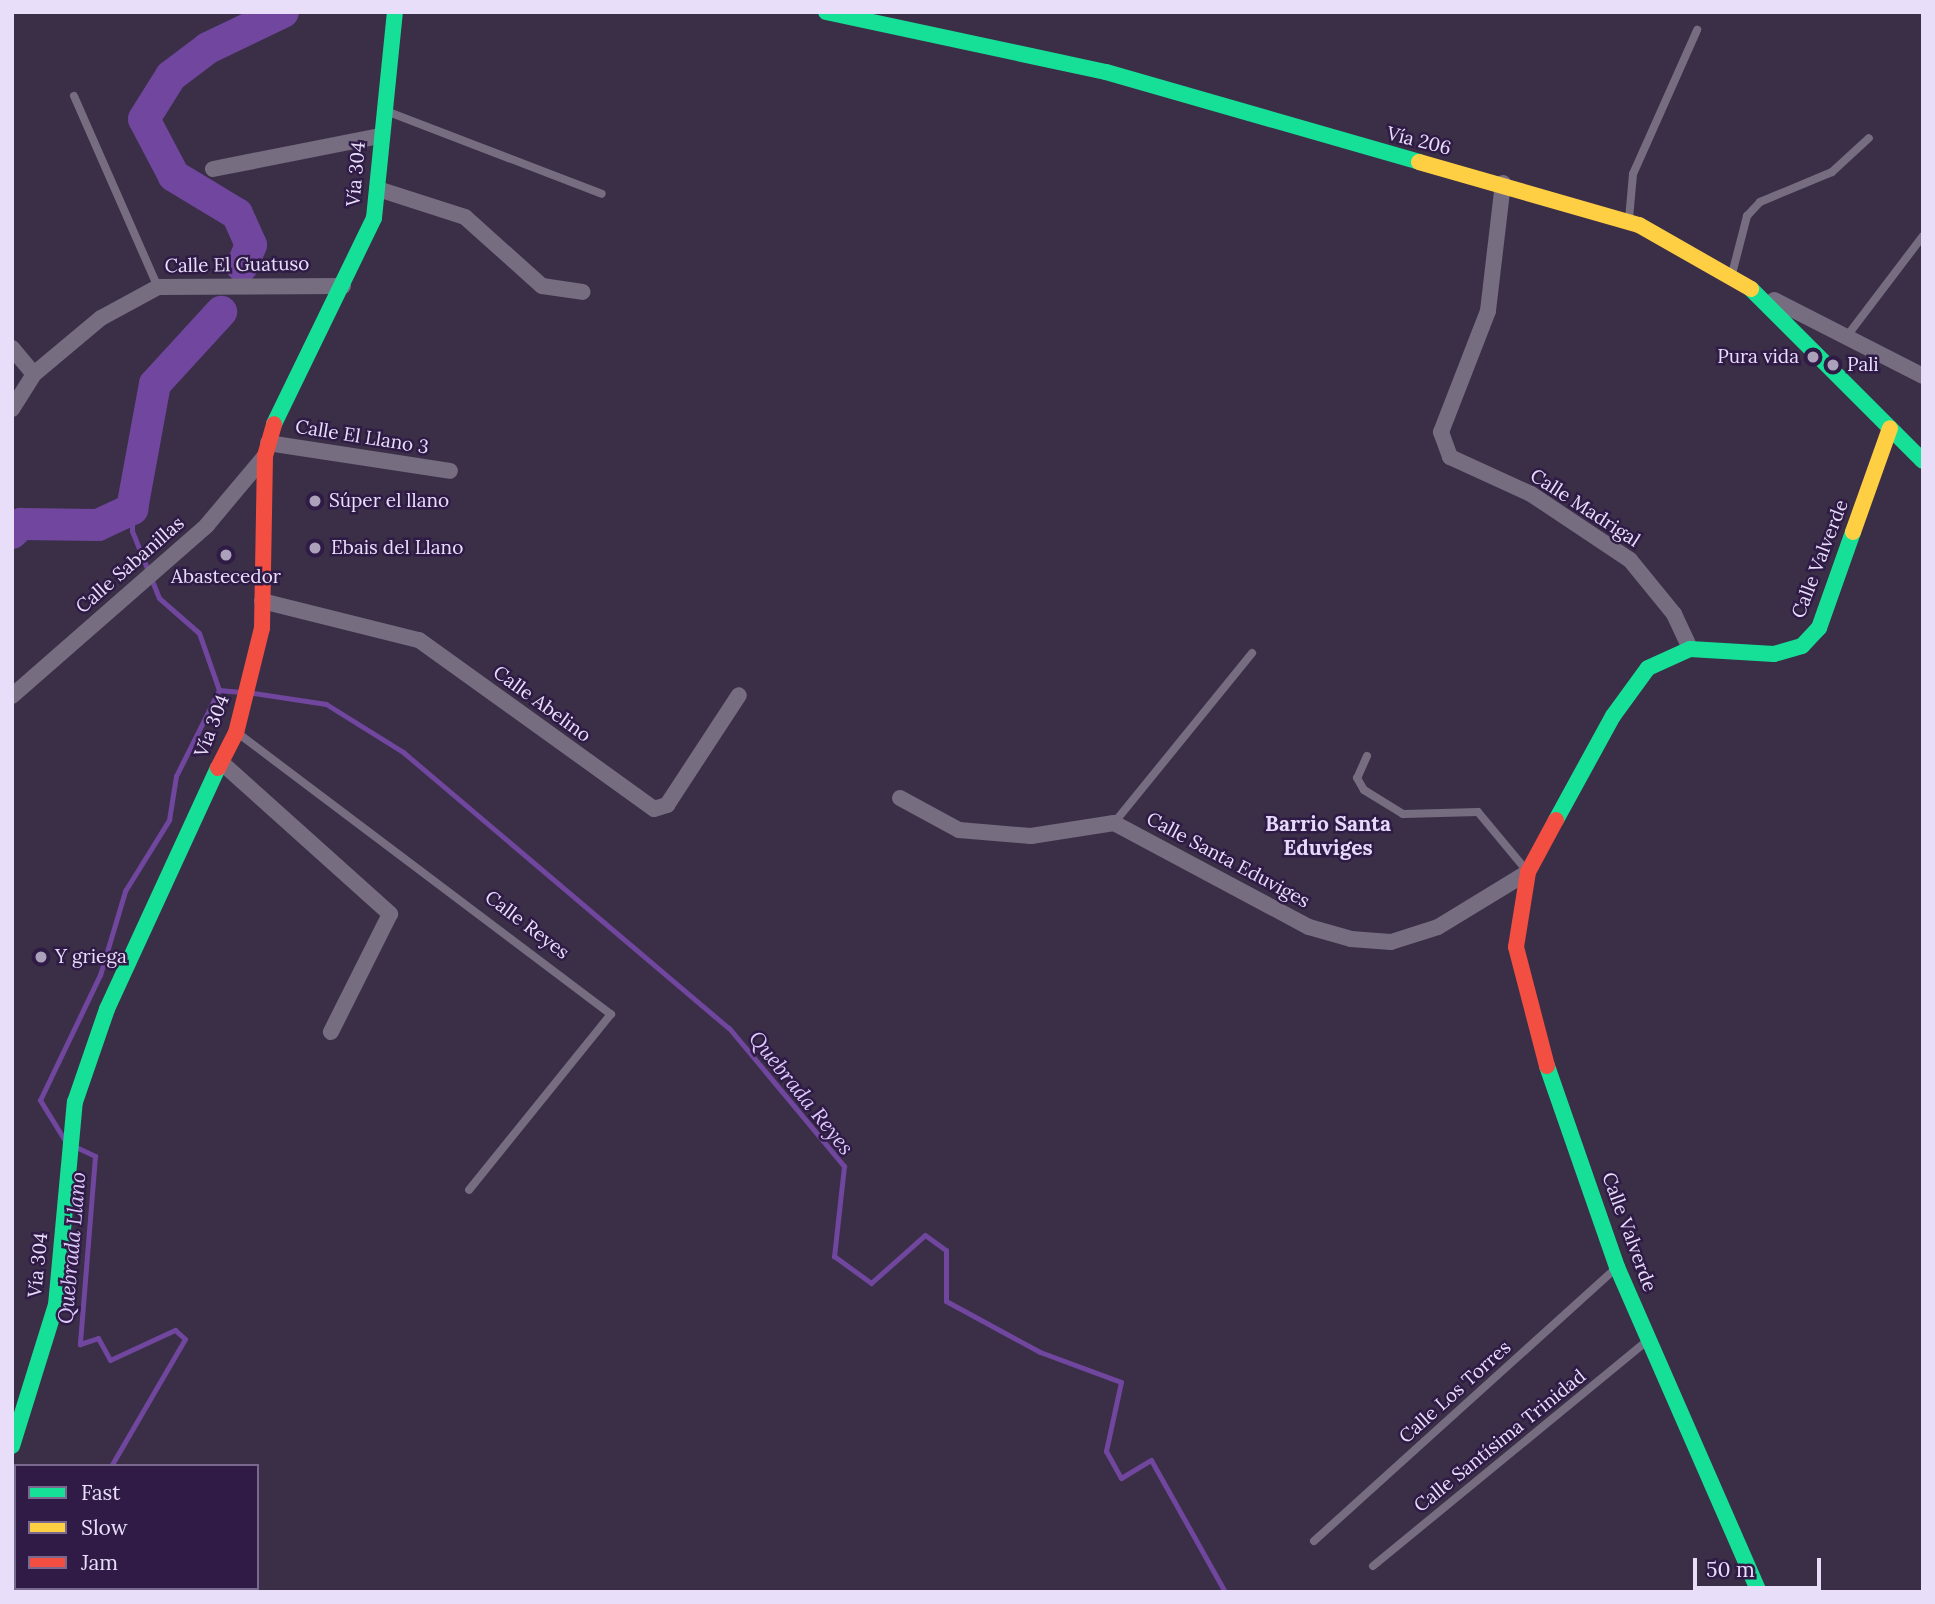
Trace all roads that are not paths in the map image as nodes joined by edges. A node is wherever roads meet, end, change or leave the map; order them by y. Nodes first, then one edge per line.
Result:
1 (395, 12) edge
2 (826, 12) edge
3 (1697, 30) dead end
4 (74, 96) dead end
5 (382, 109) junction
6 (380, 136) junction
7 (1869, 138) dead end
8 (213, 169) dead end
9 (1503, 183) junction
10 (378, 189) junction
11 (602, 194) dead end
12 (1629, 222) junction
13 (1923, 236) edge
14 (1731, 277) junction
15 (343, 286) junction
16 (158, 287) junction
17 (583, 292) dead end
18 (1762, 295) junction
19 (1847, 336) junction
20 (12, 348) edge
21 (34, 374) junction
22 (1923, 376) edge
23 (12, 409) edge
24 (1890, 428) junction
25 (267, 449) junction
26 (1923, 461) edge
27 (450, 471) dead end
28 (262, 601) junction
29 (1690, 649) junction
30 (1252, 653) dead end
31 (739, 695) dead end
32 (12, 696) edge
33 (236, 733) junction
34 (1367, 756) dead end
35 (222, 763) junction
36 (900, 797) dead end
37 (1114, 823) junction
38 (1528, 872) junction
39 (331, 1031) dead end
40 (469, 1189) dead end
41 (1617, 1267) junction
42 (1648, 1340) junction
43 (12, 1446) edge
44 (1314, 1541) dead end
45 (1373, 1566) dead end
46 (1759, 1592) edge

1 - 5 street, Vía 304
2 - 9 street, Vía 206
3 - 12 lane
4 - 16 lane
5 - 6 street, Vía 304
5 - 11 lane
6 - 8 street
6 - 10 street, Vía 304
7 - 14 lane
9 - 12 street, Vía 206
9 - 29 street, Calle Madrigal
10 - 15 street, Vía 304
10 - 17 street
12 - 14 street, Vía 206
13 - 19 lane
14 - 18 street, Vía 206
15 - 16 street, Calle El Guatuso
15 - 25 street, Vía 304
16 - 21 street, Calle El Guatuso
18 - 19 street
18 - 24 street, Vía 206
19 - 22 street
20 - 21 street
21 - 23 street, Calle El Guatuso
24 - 26 street, Vía 206
24 - 29 street, Calle Valverde
25 - 27 street, Calle El Llano 3
25 - 28 street, Vía 304
25 - 32 street, Calle Sabanillas
28 - 31 street, Calle Abelino
28 - 33 street, Vía 304
29 - 38 street, Calle Valverde
30 - 37 lane
33 - 35 street, Vía 304
33 - 40 lane, Calle Reyes
34 - 38 lane
35 - 39 street
35 - 43 street, Vía 304
36 - 37 street, Calle Santa Eduviges
37 - 38 street, Calle Santa Eduviges
38 - 41 street, Calle Valverde
41 - 42 street, Calle Valverde
41 - 44 lane, Calle Los Torres
42 - 45 lane, Calle Santísima Trinidad
42 - 46 street, Calle Valverde

